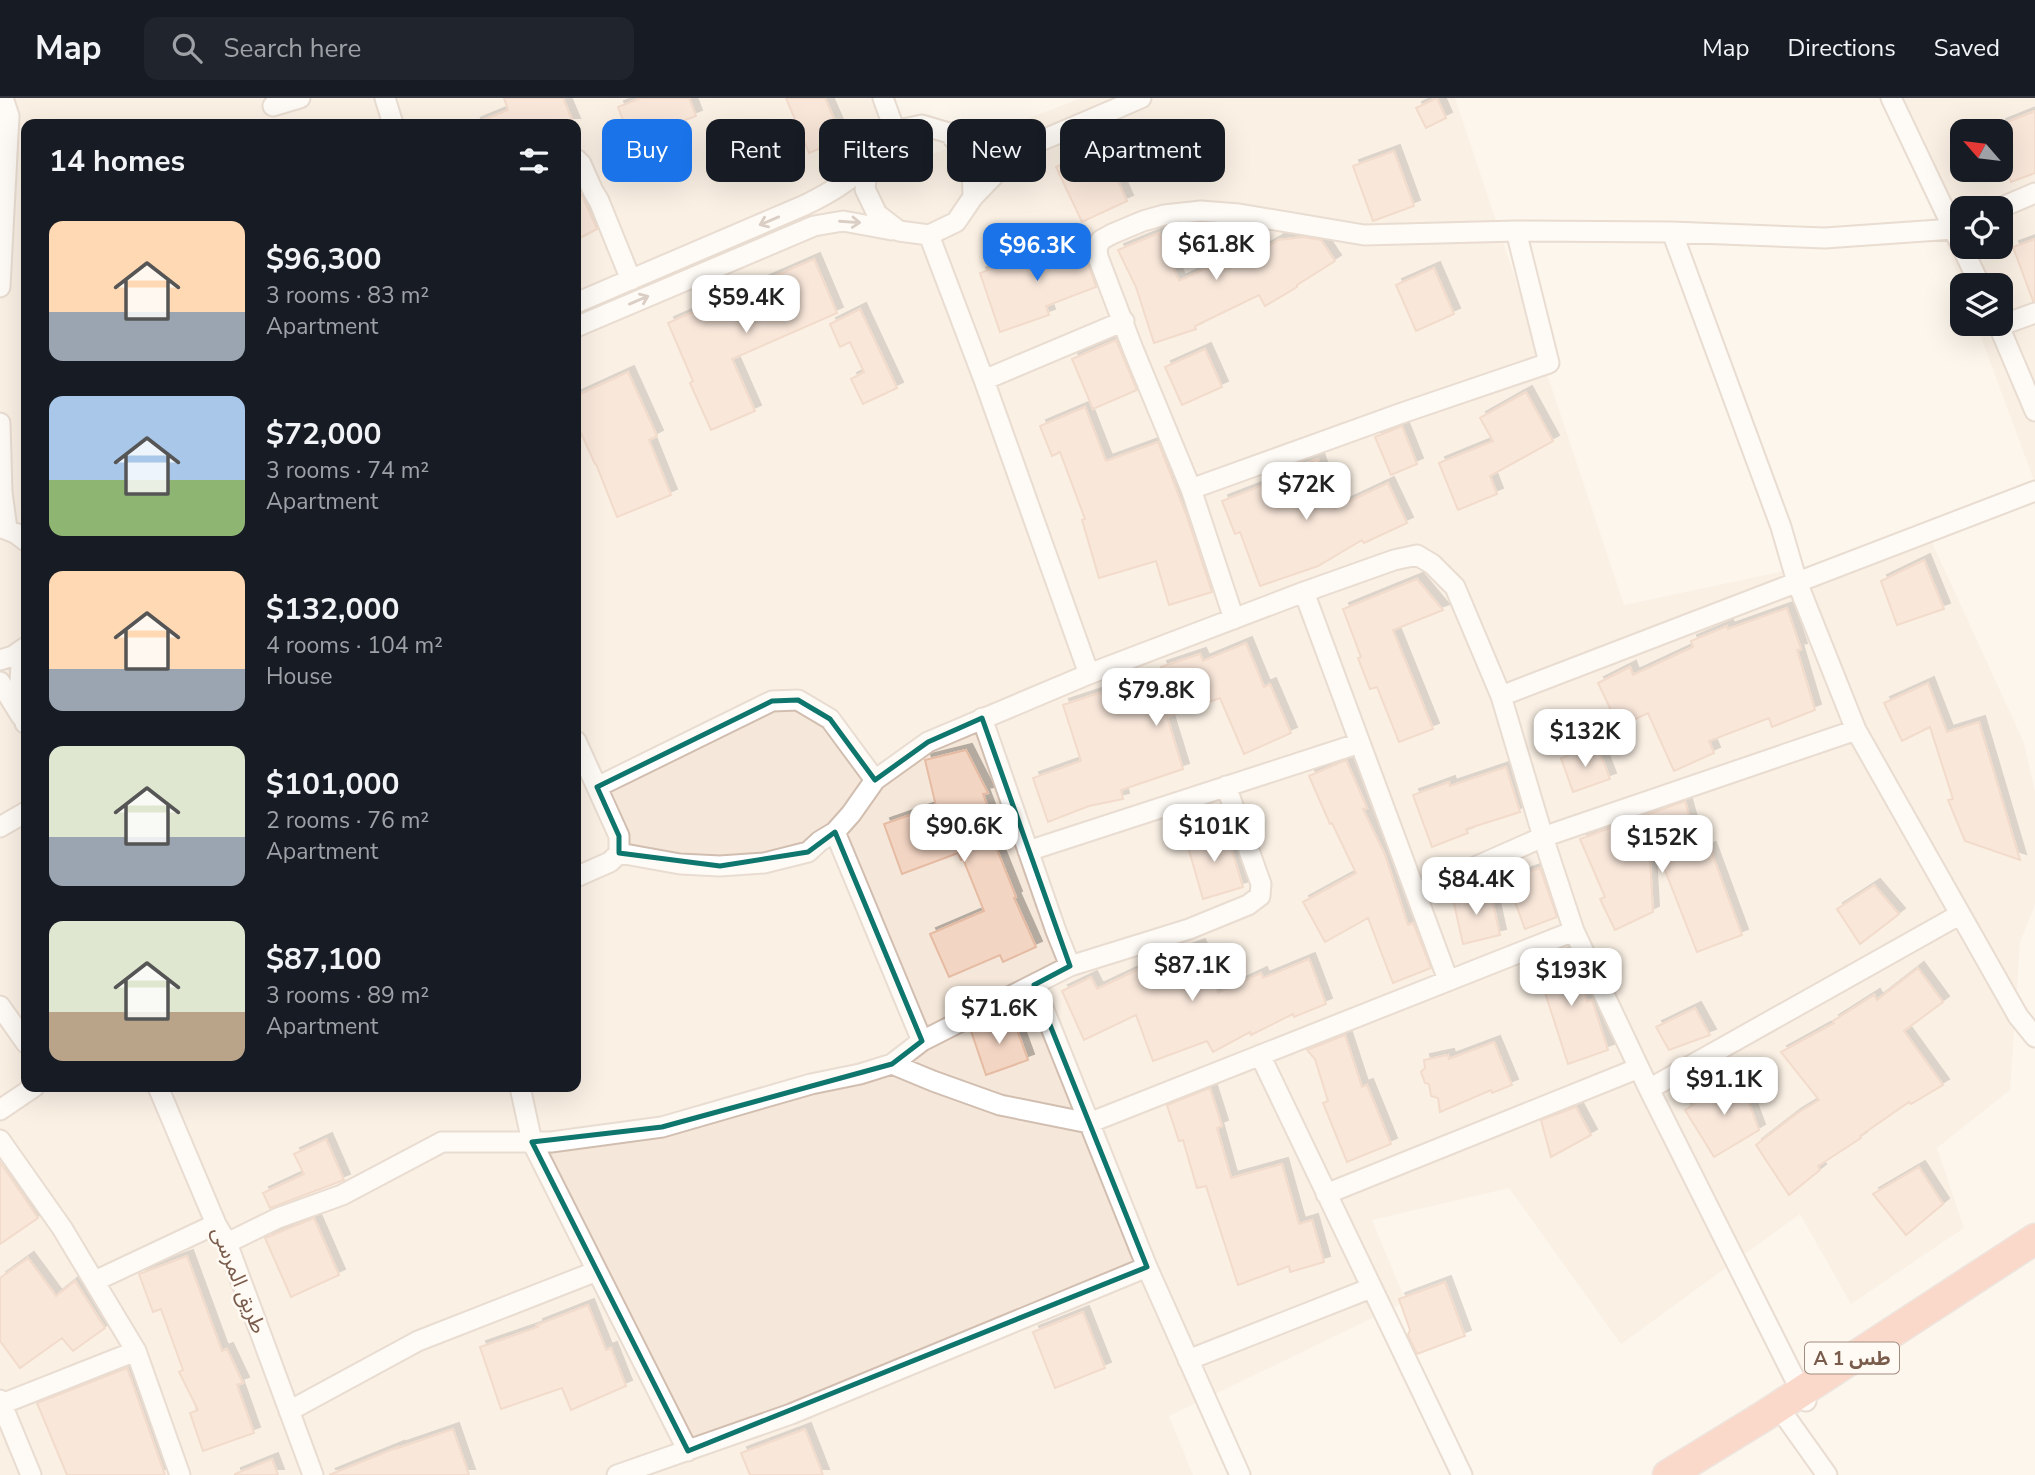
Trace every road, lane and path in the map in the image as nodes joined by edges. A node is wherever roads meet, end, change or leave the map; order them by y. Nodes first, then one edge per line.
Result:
1 (300, 98) edge
2 (385, 98) edge
3 (883, 98) edge
4 (1142, 98) edge
5 (1891, 98) edge
6 (7, 104) edge
7 (274, 109) edge
8 (391, 119) edge
9 (891, 119) edge
10 (1046, 139) edge
11 (581, 166) edge
12 (844, 182) edge
13 (867, 182) edge
14 (973, 182) edge
15 (988, 182) edge
16 (2035, 192) edge
17 (973, 197) junction
18 (2013, 202) edge
19 (1950, 217) edge
20 (898, 231) junction
21 (1516, 232) junction
22 (1672, 232) junction
23 (929, 235) junction
24 (1950, 237) edge
25 (631, 279) junction
26 (0, 287) edge
27 (581, 301) edge
28 (2035, 313) edge
29 (2013, 320) edge
30 (1124, 321) junction
31 (581, 325) edge
32 (2004, 336) edge
33 (984, 380) junction
34 (2035, 411) edge
35 (0, 424) edge
36 (1191, 489) junction
37 (2035, 491) edge
38 (15, 532) edge
39 (1797, 583) junction
40 (1304, 592) junction
41 (1234, 619) junction
42 (21, 650) edge
43 (0, 660) edge
44 (21, 663) edge
45 (1089, 674) junction
46 (0, 682) edge
47 (21, 690) edge
48 (1501, 696) junction
49 (21, 716) edge
50 (982, 718) junction
51 (1856, 730) junction
52 (1360, 743) junction
53 (581, 752) edge
54 (875, 780) junction
55 (1226, 786) junction
56 (597, 787) junction
57 (21, 816) edge
58 (0, 827) edge
59 (835, 832) junction
60 (1543, 837) junction
61 (1028, 851) junction
62 (619, 853) junction
63 (581, 875) edge
64 (1416, 893) junction
65 (1959, 915) junction
66 (1574, 930) junction
67 (1070, 966) junction
68 (1448, 980) junction
69 (1034, 985) junction
70 (0, 1006) edge
71 (21, 1036) edge
72 (2035, 1037) edge
73 (922, 1041) junction
74 (1259, 1055) junction
75 (892, 1064) junction
76 (1639, 1068) junction
77 (1649, 1089) junction
78 (27, 1092) edge
79 (160, 1092) edge
80 (521, 1092) edge
81 (0, 1110) edge
82 (1089, 1123) junction
83 (0, 1140) edge
84 (532, 1142) junction
85 (1326, 1194) junction
86 (216, 1224) junction
87 (2035, 1239) edge
88 (227, 1244) junction
89 (2035, 1253) edge
90 (1147, 1267) junction
91 (597, 1271) junction
92 (95, 1281) junction
93 (1371, 1288) junction
94 (136, 1351) junction
95 (1188, 1360) junction
96 (1, 1402) edge
97 (1798, 1403) junction
98 (289, 1411) junction
99 (688, 1451) junction
100 (31, 1475) edge
101 (180, 1475) edge
102 (313, 1475) edge
103 (617, 1475) edge
104 (1240, 1475) edge
105 (1462, 1475) edge
106 (1668, 1475) edge
107 (1689, 1475) edge
108 (1827, 1475) edge

1 - 7 street
2 - 8 street
3 - 9 street
4 - 10 street
5 - 19 street
6 - 26 street
11 - 25 street
12 -> 25 street
13 - 20 street
14 - 17 street
15 - 17 street
16 - 18 street
17 - 23 street
20 - 23 street
31 -> 20 street
21 - 22 street
21 - 30 street
21 - 36 street
22 - 24 street
22 - 39 street
23 - 33 street
25 - 27 street
28 - 29 street
30 - 33 street
30 - 36 street
32 - 34 street
33 - 45 street
35 - 38 street
36 - 41 street
37 - 39 street
39 - 48 street
39 - 51 street
40 - 41 street
40 - 48 street
40 - 52 street
41 - 45 street
42 - 43 street
44 - 47 street
45 - 50 street
46 - 49 street
48 - 60 street
50 - 54 street
50 - 61 street
51 - 60 street
51 - 65 street
52 - 55 street
52 - 64 street
53 - 56 street
54 - 56 street
54 - 59 street
55 - 61 street
55 - 67 street
56 - 62 street
57 - 58 street
59 - 62 street
59 - 73 street
60 - 64 street
60 - 66 street
61 - 67 street
62 - 63 street
64 - 68 street
65 - 72 street
65 - 77 street
66 - 68 street
66 - 76 street
67 - 69 street
68 - 74 street
69 - 73 street
69 - 82 street
70 - 71 street
73 - 75 street
74 - 82 street
74 - 85 street
75 - 82 street
75 - 84 street
76 - 77 street
76 - 85 street
77 - 97 street
78 - 81 street
79 - 86 street, طريق المرسى
80 - 84 street
82 - 90 street
83 - 92 street
84 - 88 street
84 - 91 street
85 - 93 street
86 - 88 street, طريق المرسى
86 - 92 street
87 - 97 highway, A 1 طس
88 - 98 street, طريق المرسى
89 - 97 highway, A 1 طس
90 - 95 street
90 - 99 street
91 - 98 street
91 - 99 street
92 - 94 street
93 - 95 street
93 - 105 street
94 - 96 street
94 - 101 street
95 - 104 street
96 - 100 street
97 - 106 highway, A 1 طس
97 - 107 highway, A 1 طس
97 - 108 street
98 - 102 street, طريق المرسى
99 - 103 street

